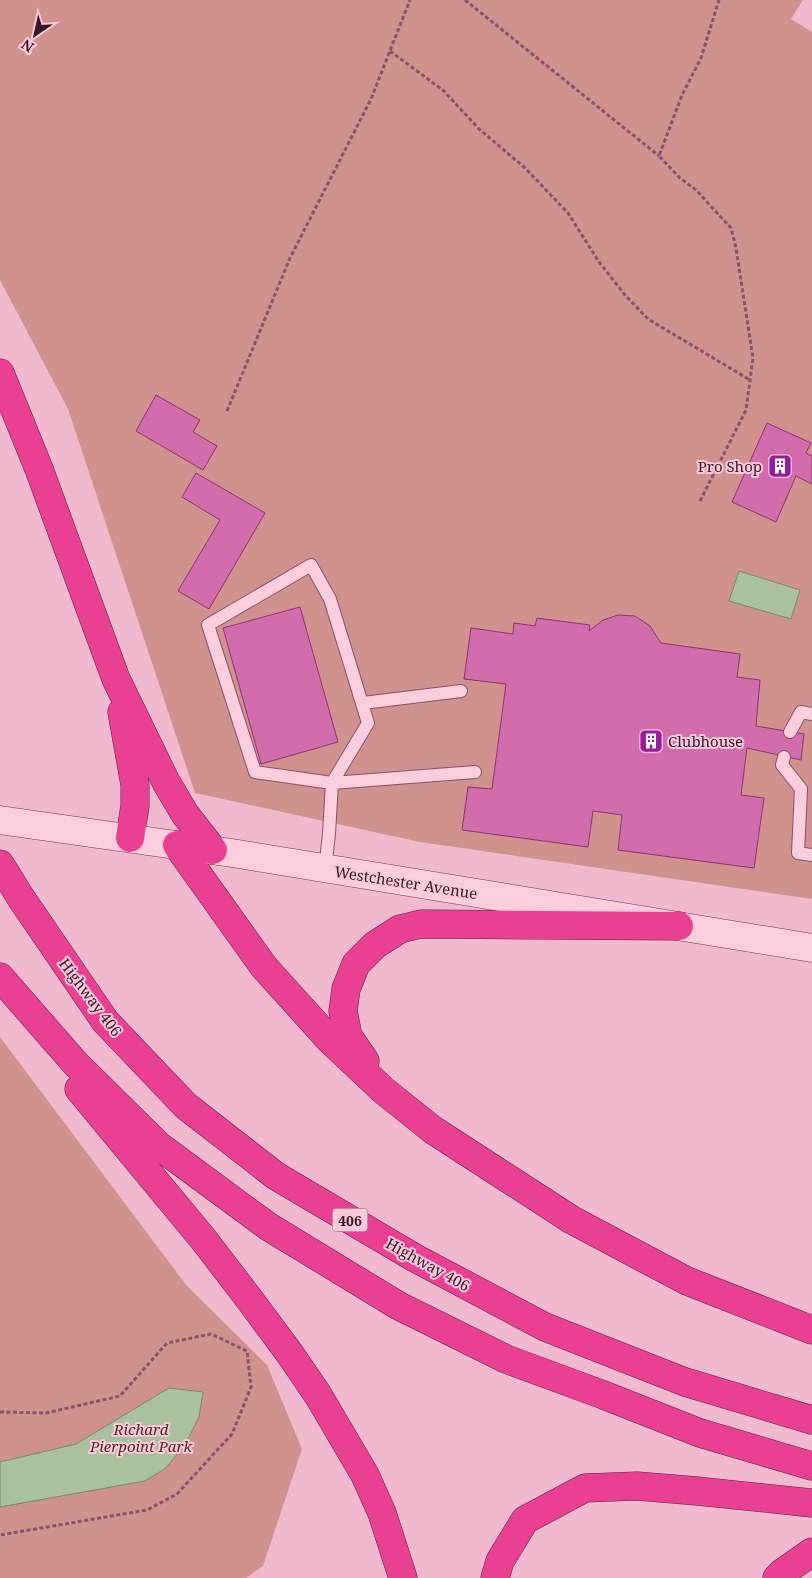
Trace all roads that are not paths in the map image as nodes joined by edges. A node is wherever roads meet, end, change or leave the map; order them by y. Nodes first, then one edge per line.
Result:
1 (0, 373) edge
2 (116, 679) junction
3 (461, 691) dead end
4 (363, 703) junction
5 (812, 714) edge
6 (790, 732) dead end
7 (784, 757) dead end
8 (476, 772) dead end
9 (332, 783) junction
10 (806, 790) edge
11 (0, 820) edge
12 (130, 838) junction
13 (177, 845) junction
14 (213, 850) junction
15 (812, 856) edge
16 (0, 864) edge
17 (325, 869) junction
18 (679, 926) junction
19 (812, 948) edge
20 (0, 978) edge
21 (383, 1090) junction
22 (812, 1330) edge
23 (812, 1420) edge
24 (812, 1466) edge
25 (812, 1503) edge
26 (812, 1552) edge
27 (779, 1575) edge
28 (403, 1578) edge
29 (495, 1578) edge

1 - 2 highway
2 - 12 highway
2 - 14 highway
3 - 4 lane
4 - 9 lane
4 - 9 lane
5 - 6 lane
7 - 10 lane
8 - 9 lane
9 - 17 lane
10 - 15 lane
11 - 12 main road, Westchester Avenue
12 - 13 main road, Westchester Avenue
13 - 14 main road, Westchester Avenue
13 - 21 highway
14 - 17 main road, Westchester Avenue
16 - 23 highway, Highway 406 / 406
17 - 18 main road, Westchester Avenue
18 - 19 main road, Westchester Avenue
18 - 21 highway
20 - 24 highway
20 - 28 highway
21 - 22 highway
25 - 29 highway
26 - 27 highway

